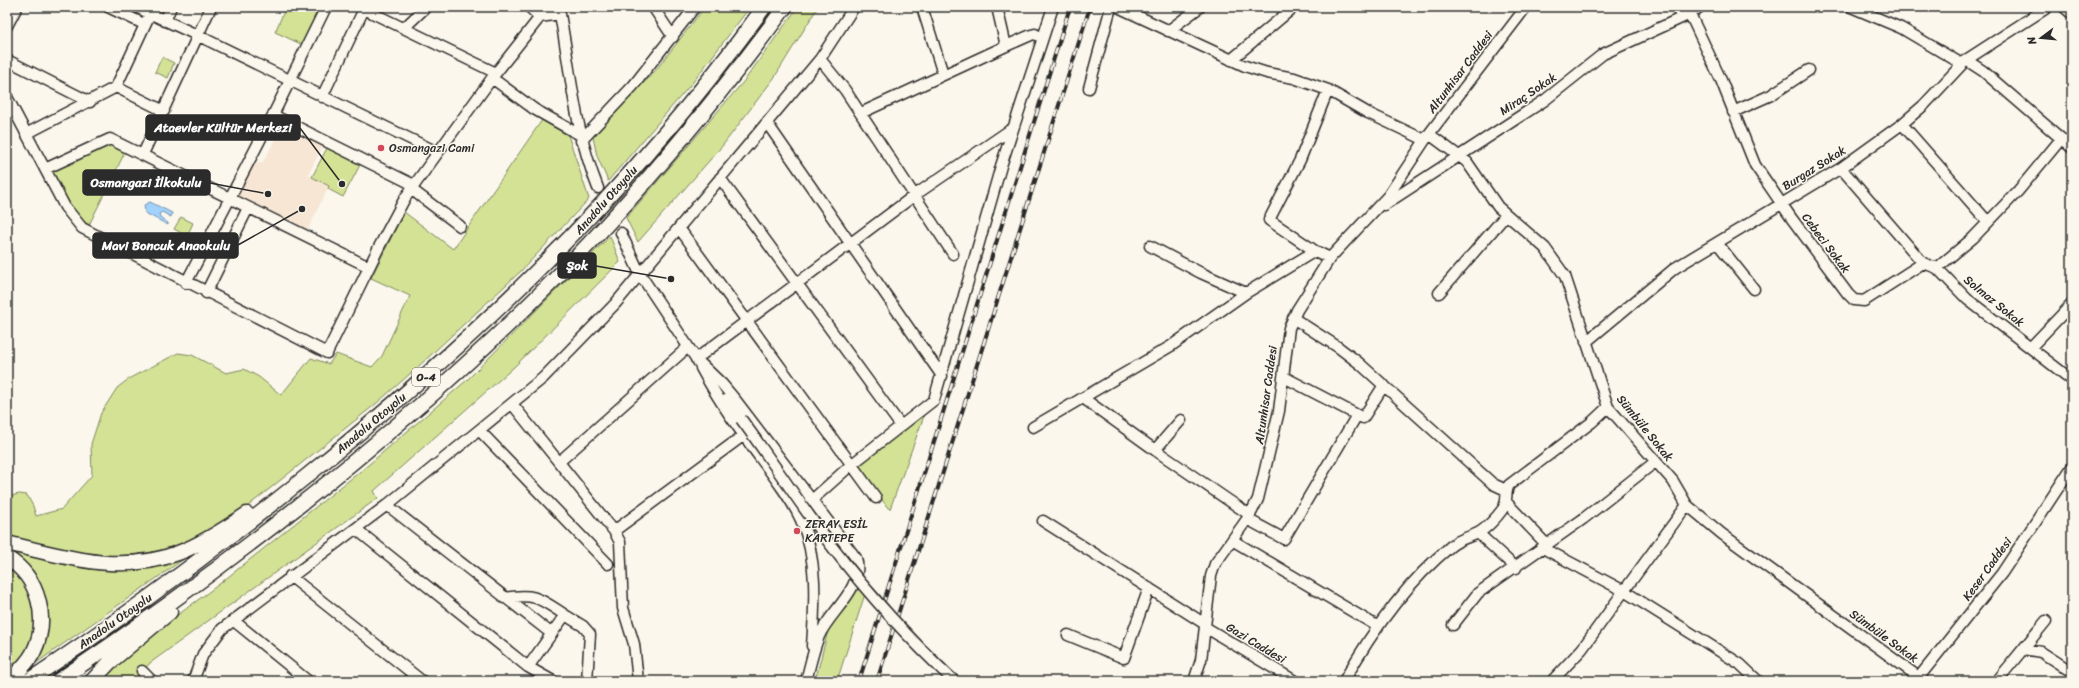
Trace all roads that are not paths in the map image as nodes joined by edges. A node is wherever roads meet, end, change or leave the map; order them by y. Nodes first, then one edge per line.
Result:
1 (17, 7) edge
2 (108, 7) edge
3 (136, 7) edge
4 (171, 7) edge
5 (211, 7) edge
6 (326, 7) edge
7 (426, 7) edge
8 (529, 7) edge
9 (653, 7) edge
10 (695, 7) edge
11 (764, 7) edge
12 (786, 7) edge
13 (854, 7) edge
14 (922, 7) edge
15 (997, 7) edge
16 (1053, 7) edge
17 (1111, 7) edge
18 (1118, 7) edge
19 (1200, 7) edge
20 (1294, 7) edge
21 (1676, 7) edge
22 (1700, 7) edge
23 (1851, 7) edge
24 (2048, 7) edge
25 (2064, 7) edge
26 (362, 8) edge
27 (1521, 8) edge
28 (560, 10) edge
29 (150, 14) junction
30 (2072, 14) edge
31 (1686, 15) junction
32 (540, 17) junction
33 (165, 20) junction
34 (144, 24) junction
35 (7, 26) edge
36 (404, 28) junction
37 (1168, 32) junction
38 (198, 36) junction
39 (673, 37) junction
40 (1042, 38) junction
41 (1006, 46) junction
42 (820, 59) junction
43 (7, 60) edge
44 (1232, 60) junction
45 (1964, 62) junction
46 (1809, 70) dead end
47 (943, 74) junction
48 (494, 75) junction
49 (290, 81) junction
50 (116, 87) junction
51 (1089, 88) dead end
52 (1328, 90) junction
53 (7, 97) edge
54 (322, 97) junction
55 (90, 102) junction
56 (164, 111) junction
57 (1733, 112) junction
58 (861, 113) junction
59 (273, 115) junction
60 (767, 123) junction
61 (1902, 124) junction
62 (1013, 128) junction
63 (26, 134) junction
64 (1427, 137) junction
65 (581, 138) junction
66 (2061, 138) junction
67 (2072, 148) edge
68 (437, 152) junction
69 (143, 154) junction
70 (1460, 155) junction
71 (45, 168) junction
72 (1841, 168) junction
73 (720, 178) junction
74 (412, 187) junction
75 (598, 188) tunnel mouth
76 (915, 195) junction
77 (229, 198) junction
78 (1781, 204) junction
79 (248, 208) junction
80 (1375, 211) junction
81 (1506, 215) junction
82 (1988, 222) junction
83 (460, 226) dead end
84 (679, 228) junction
85 (621, 233) tunnel mouth
86 (850, 244) junction
87 (1718, 244) junction
88 (1150, 246) dead end
89 (1316, 251) junction
90 (953, 254) dead end
91 (1330, 258) junction
92 (1924, 263) junction
93 (369, 267) junction
94 (1937, 268) junction
95 (640, 274) junction
96 (186, 283) junction
97 (797, 283) junction
98 (1754, 289) dead end
99 (1246, 292) junction
100 (206, 293) junction
101 (1439, 293) dead end
102 (2072, 304) edge
103 (1293, 318) junction
104 (746, 321) junction
105 (470, 336) junction
106 (1586, 342) junction
107 (688, 347) junction
108 (2031, 347) junction
109 (696, 359) junction
110 (942, 376) junction
111 (1284, 377) junction
112 (2072, 380) edge
113 (1384, 385) junction
114 (1083, 398) junction
115 (513, 405) junction
116 (1608, 406) junction
117 (1357, 415) junction
118 (1180, 420) dead end
119 (901, 426) junction
120 (1033, 427) dead end
121 (480, 431) junction
122 (744, 435) junction
123 (1155, 450) junction
124 (558, 462) junction
125 (1655, 462) junction
126 (851, 465) junction
127 (2072, 467) edge
128 (1506, 490) junction
129 (876, 498) dead end
130 (812, 500) junction
131 (1506, 502) junction
132 (387, 505) junction
133 (1688, 505) junction
134 (1249, 517) junction
135 (1044, 521) dead end
136 (356, 529) junction
137 (614, 530) junction
138 (1478, 533) junction
139 (1232, 540) junction
140 (7, 543) edge
141 (1545, 546) junction
142 (7, 558) edge
143 (608, 564) dead end
144 (1516, 568) junction
145 (290, 576) junction
146 (203, 579) junction
147 (1149, 588) junction
148 (1624, 591) junction
149 (504, 598) junction
150 (565, 615) junction
151 (234, 621) junction
152 (2046, 621) dead end
153 (1205, 625) junction
154 (1453, 625) dead end
155 (1377, 626) junction
156 (552, 634) junction
157 (1068, 635) dead end
158 (2023, 649) junction
159 (812, 658) junction
160 (528, 666) junction
161 (142, 671) dead end
162 (2072, 672) edge
163 (1920, 680) edge
164 (9, 681) edge
165 (28, 681) edge
166 (58, 681) edge
167 (92, 681) edge
168 (152, 681) edge
169 (193, 681) edge
170 (308, 681) edge
171 (422, 681) edge
172 (553, 681) edge
173 (587, 681) edge
174 (638, 681) edge
175 (806, 681) edge
176 (954, 681) edge
177 (1194, 681) edge
178 (1294, 681) edge
179 (1344, 681) edge
180 (1552, 681) edge
181 (1758, 681) edge
182 (1996, 681) edge

1 - 35 street
2 - 34 street
3 - 29 street
4 - 33 street
5 - 38 street
6 - 49 street
7 - 36 street
8 - 32 street
9 - 39 street
10 - 39 street
11 - 105 highway, Anadolu Otoyolu / O-4
12 - 146 highway, Anadolu Otoyolu / O-4
13 - 42 street
14 - 47 street
15 - 41 street
16 - 40 street
17 - 51 street
18 - 37 street, Sümbüle Sokak
19 - 37 street
20 - 44 street
21 - 31 street, Cebeci Sokak
22 - 31 street, Miraç Sokak
23 - 45 street
24 - 45 street, Burgaz Sokak
25 - 30 street
26 - 36 street
26 - 54 street
27 - 64 street, Altunhisar Caddesi
28 - 32 street
28 - 65 street
29 - 33 street
29 - 34 street
31 - 57 street, Cebeci Sokak
31 - 70 street, Miraç Sokak
32 - 48 street
33 - 38 street
34 - 50 street
36 - 48 street
37 - 44 street, Sümbüle Sokak
38 - 49 street
38 - 56 street
39 - 65 street
40 - 41 street
40 - 62 street
41 - 47 street
42 - 58 street
42 - 60 street
43 - 55 street
44 - 52 street, Sümbüle Sokak
45 - 61 street, Burgaz Sokak
45 - 66 street
46 - 57 street
47 - 58 street
48 - 65 street
48 - 68 street
49 - 54 street
49 - 59 street
50 - 55 street
50 - 56 street
52 - 64 street, Sümbüle Sokak
52 - 89 street
53 - 63 street
54 - 68 street
55 - 63 street
56 - 69 street
57 - 78 street, Cebeci Sokak
58 - 76 street
59 - 74 street
59 - 77 street
60 - 73 street
60 - 86 street
61 - 72 street, Burgaz Sokak
61 - 82 street
62 - 76 street
62 - 110 street
63 - 71 street
64 - 70 street, Sümbüle Sokak
64 - 80 street, Altunhisar Caddesi
65 - 75 street
66 - 67 street
66 - 82 street
68 - 74 street
69 - 71 street
69 - 77 street
70 - 80 street, Miraç Sokak
70 - 81 street, Sümbüle Sokak
71 - 96 street
72 - 78 street, Burgaz Sokak
72 - 92 street, Solmaz Sokak
73 - 84 street
73 - 97 street
74 - 83 street
74 - 93 street
76 - 86 street
76 - 90 street
77 - 79 street
77 - 96 street
78 - 87 street, Burgaz Sokak
78 - 92 street, Cebeci Sokak
79 - 93 street
79 - 100 street
80 - 91 street, Altunhisar Caddesi
81 - 101 street
81 - 106 street, Sümbüle Sokak
82 - 94 street
84 - 95 street
84 - 104 street
85 - 95 street
86 - 97 street
86 - 110 street
87 - 98 street
87 - 106 street, Burgaz Sokak
88 - 99 street
89 - 91 street
89 - 99 street
91 - 103 street, Altunhisar Caddesi
92 - 94 street, Solmaz Sokak
93 - 100 street
94 - 108 street, Solmaz Sokak
95 - 107 street
95 - 115 street
96 - 100 street
97 - 104 street
97 - 119 street
99 - 114 street
102 - 108 street
103 - 111 street, Altunhisar Caddesi
103 - 113 street
104 - 109 street
104 - 126 street
105 - 140 highway
105 - 165 highway, Anadolu Otoyolu / O-4
106 - 116 street, Sümbüle Sokak
107 - 109 street
107 - 124 street
108 - 112 street, Solmaz Sokak
109 - 122 street
109 - 130 street
109 - 176 street, bridge
110 - 119 street
111 - 117 street
111 - 134 street, Altunhisar Caddesi
113 - 117 street
113 - 128 street
114 - 120 street
114 - 123 street
115 - 121 street
115 - 124 street
116 - 125 street, Sümbüle Sokak
116 - 128 street
117 - 134 street
118 - 123 street
119 - 126 street
121 - 132 street
121 - 143 street
122 - 137 street
122 - 159 street
123 - 134 street
124 - 137 street
125 - 133 street, Sümbüle Sokak
125 - 141 street
126 - 129 street
126 - 130 street
127 - 163 street, Keser Caddesi
128 - 131 street
130 - 159 street
131 - 138 street
131 - 141 street
132 - 136 street
132 - 149 street
133 - 148 street
133 - 163 street, Sümbüle Sokak
134 - 139 street, Altunhisar Caddesi
135 - 147 street, Gazi Caddesi
136 - 145 street
136 - 160 street
137 - 174 street
138 - 144 street
138 - 155 street
139 - 153 street, Altunhisar Caddesi
139 - 155 street
141 - 144 street
141 - 148 street
142 - 164 highway
144 - 154 street
145 - 151 street
145 - 171 street
146 - 166 highway, Anadolu Otoyolu / O-4
146 - 167 highway
147 - 153 street, Gazi Caddesi
147 - 157 street
148 - 180 street
148 - 181 street
149 - 150 street
149 - 156 street
150 - 156 street
150 - 173 street
151 - 169 street
151 - 170 street
152 - 158 street
153 - 177 street, Altunhisar Caddesi
153 - 178 street, Gazi Caddesi
155 - 179 street
156 - 160 street
158 - 162 street
158 - 182 street
159 - 175 street
160 - 172 street
161 - 168 street

